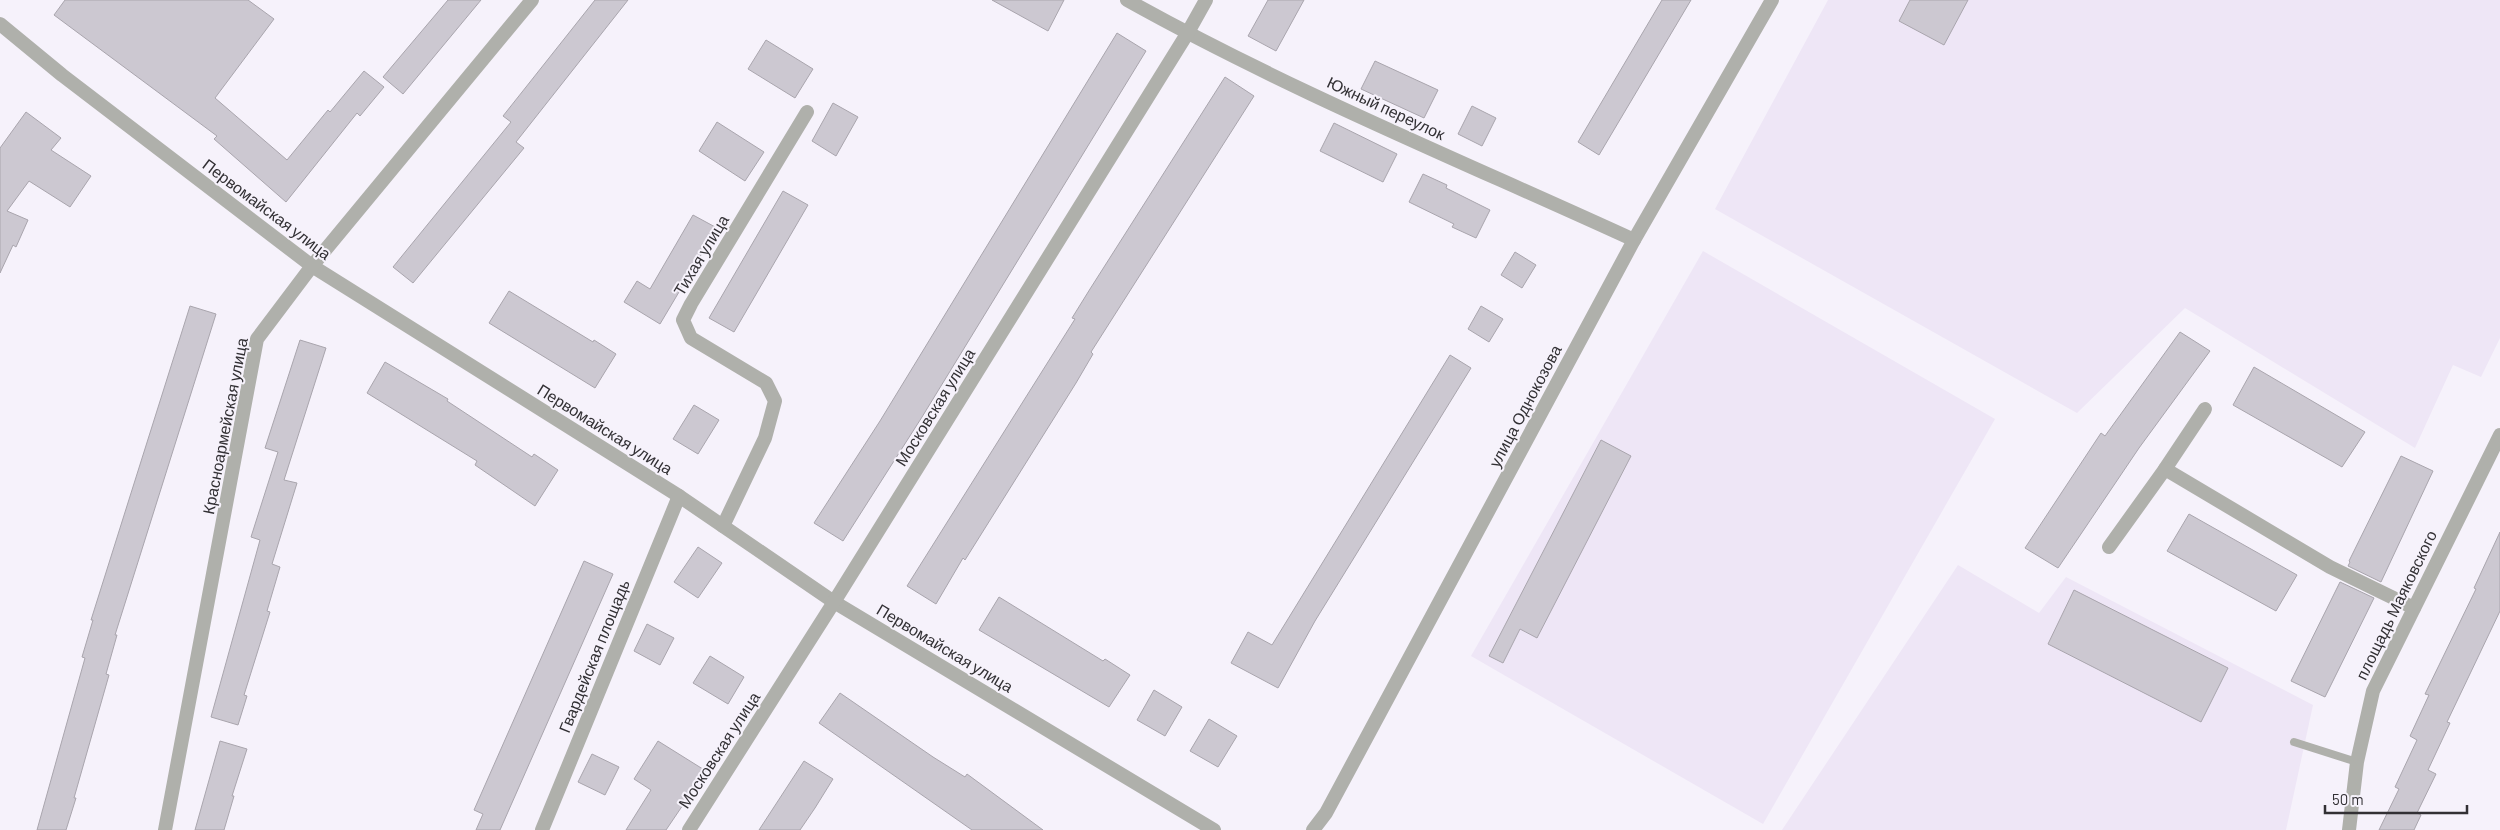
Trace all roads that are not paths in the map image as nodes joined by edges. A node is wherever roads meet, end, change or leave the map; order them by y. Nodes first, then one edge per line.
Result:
1 (532, 0) edge
2 (1127, 0) edge
3 (1206, 0) edge
4 (1772, 0) edge
5 (0, 24) edge
6 (1187, 34) junction
7 (807, 112) dead end
8 (1634, 240) junction
9 (312, 266) junction
10 (2205, 409) dead end
11 (2500, 435) edge
12 (2165, 469) junction
13 (679, 496) junction
14 (723, 526) junction
15 (2109, 547) dead end
16 (834, 602) junction
17 (2414, 608) junction
18 (2294, 742) dead end
19 (2357, 762) junction
20 (165, 830) edge
21 (542, 830) edge
22 (689, 830) edge
23 (1214, 830) edge
24 (1313, 830) edge
25 (2349, 830) edge

1 - 9 street, Красноармейская улица
2 - 6 street, Южный переулок
3 - 6 street, Московская улица
4 - 8 street, улица Однокозова
5 - 9 street, Первомайская улица
6 - 8 street, Южный переулок
6 - 16 street, Московская улица
7 - 14 street, Тихая улица
8 - 24 street, улица Однокозова
9 - 13 street, Первомайская улица
9 - 20 street, Красноармейская улица
10 - 12 street
11 - 17 street, площадь Маяковского
12 - 15 street
12 - 17 street
13 - 14 street, Первомайская улица
13 - 21 street, Гвардейская площадь
14 - 16 street, Первомайская улица
16 - 22 street, Московская улица
16 - 23 street, Первомайская улица
17 - 19 street, площадь Маяковского
18 - 19 lane
19 - 25 street, площадь Маяковского

